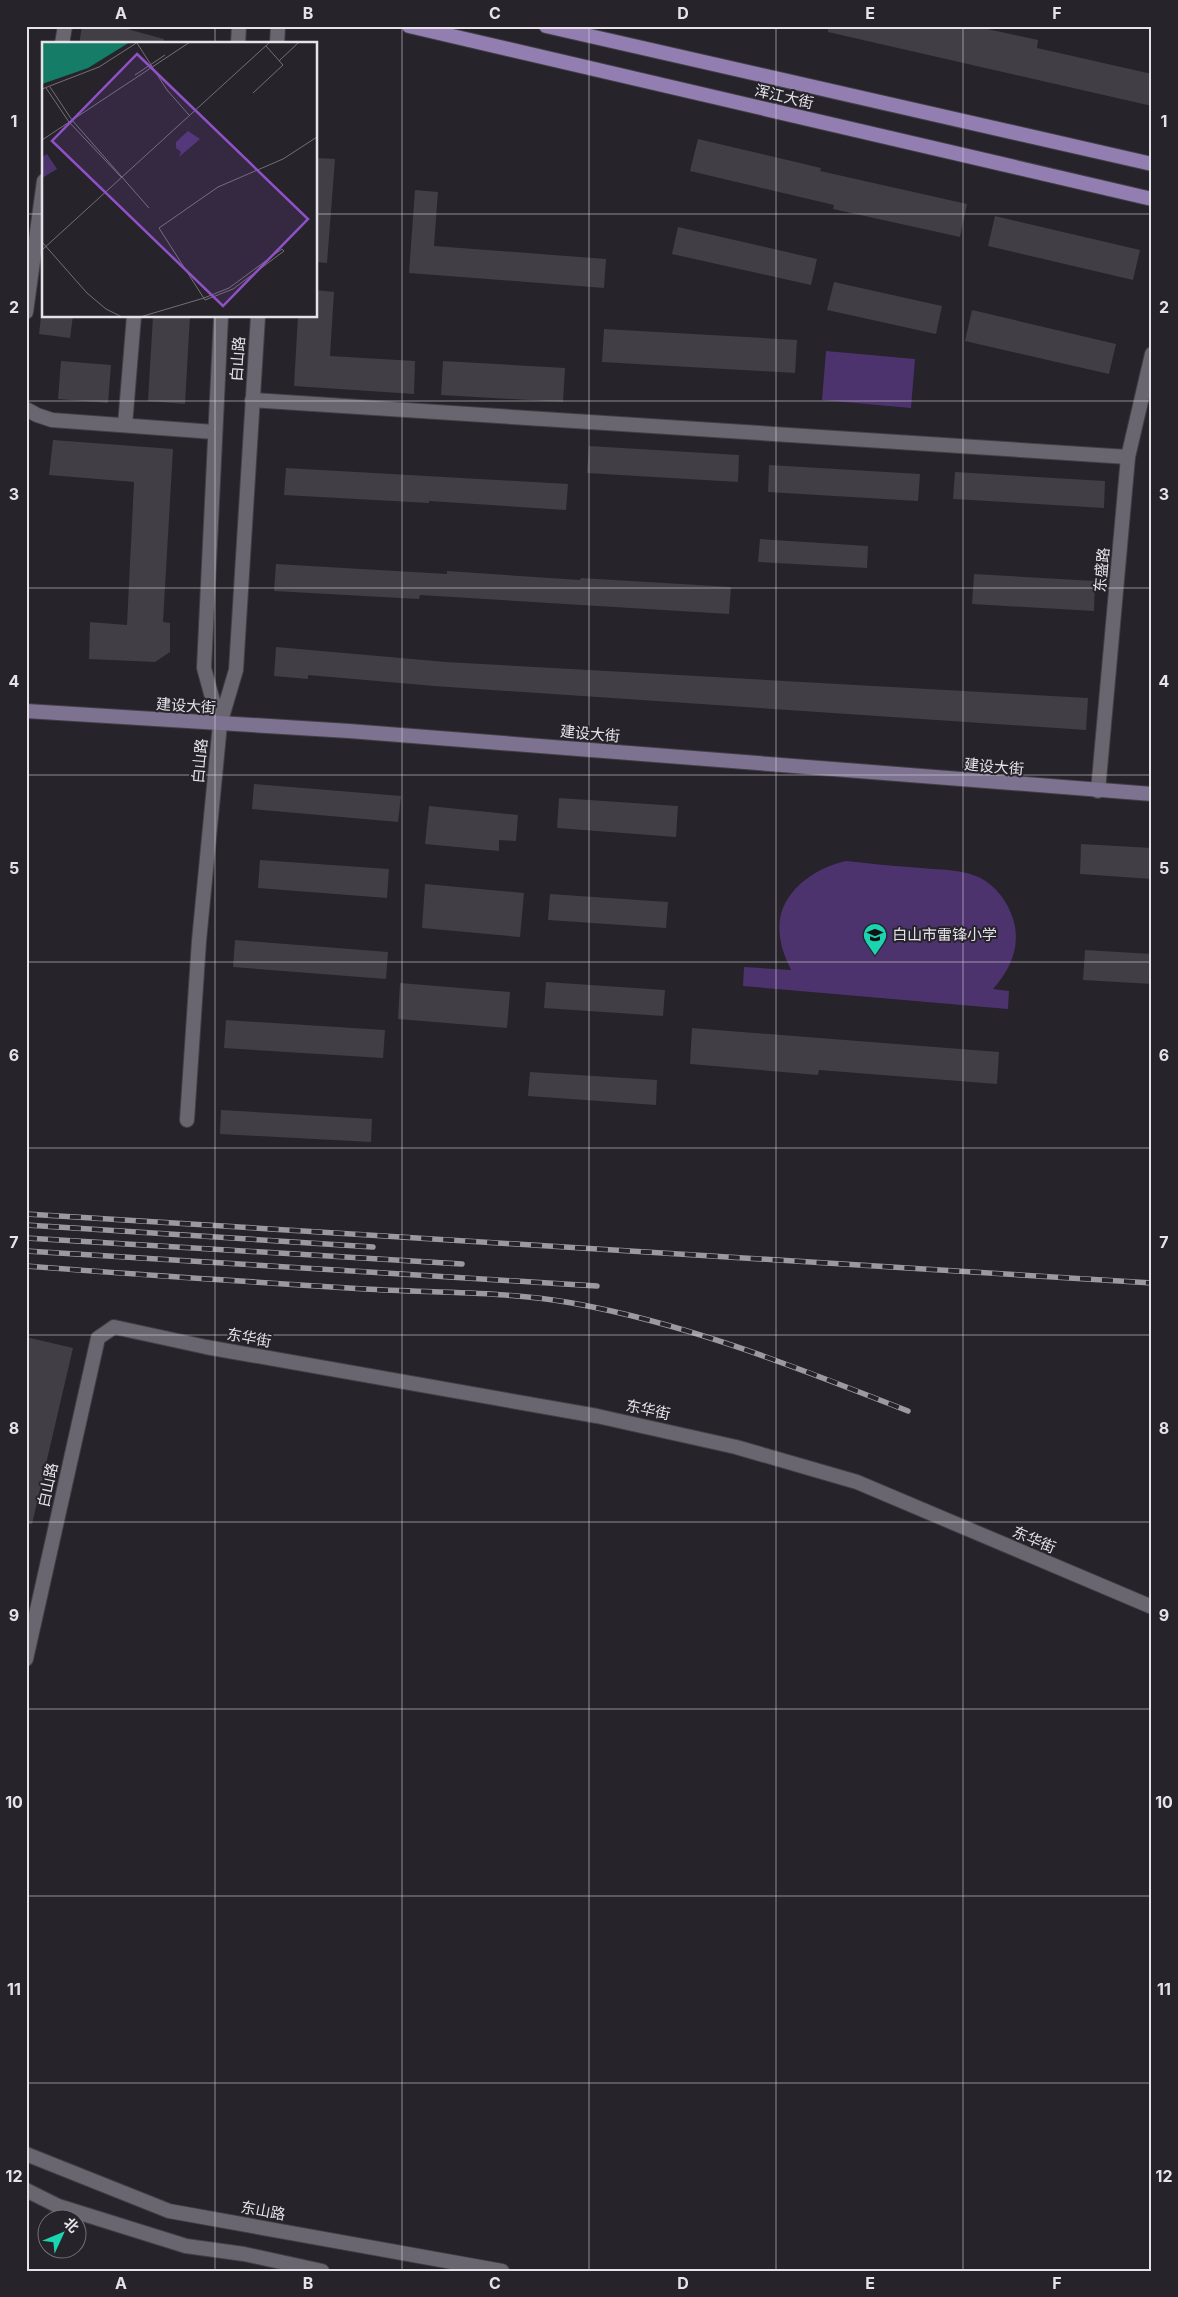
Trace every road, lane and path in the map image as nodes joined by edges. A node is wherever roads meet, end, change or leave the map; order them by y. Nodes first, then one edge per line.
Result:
1 (64, 26) edge
2 (239, 26) edge
3 (278, 26) edge
4 (409, 26) edge
5 (546, 26) edge
6 (62, 42) edge
7 (238, 42) edge
8 (277, 42) edge
9 (1152, 164) edge
10 (1152, 199) edge
11 (42, 215) edge
12 (26, 312) edge
13 (134, 318) edge
14 (221, 318) edge
15 (258, 318) edge
16 (1152, 354) edge
17 (252, 400) junction
18 (26, 409) edge
19 (125, 425) junction
20 (214, 432) junction
21 (1128, 457) junction
22 (26, 712) edge
23 (220, 724) junction
24 (1098, 791) junction
25 (1152, 794) edge
26 (187, 1120) dead end
27 (114, 1326) joint
28 (1152, 1608) edge
29 (26, 1659) edge
30 (26, 2154) edge
31 (26, 2190) edge
32 (322, 2271) edge
33 (502, 2271) edge

1 - 6 street
2 - 7 street
3 - 8 street
4 - 10 main road, 浑江大街
5 - 9 main road, 浑江大街
11 - 12 street
13 - 19 street
14 - 20 street
15 - 17 street, 白山路
16 - 21 street, 东盛路
17 - 21 street
17 - 23 street, 白山路
18 - 19 street
19 - 20 street
20 - 23 street
21 - 24 street, 东盛路
22 - 23 main road, 建设大街
23 - 24 main road, 建设大街
23 - 26 street, 白山路
24 - 25 main road, 建设大街
27 - 28 street, 东华街
27 - 29 street, 白山路
30 - 33 street, 东山路
31 - 32 street

